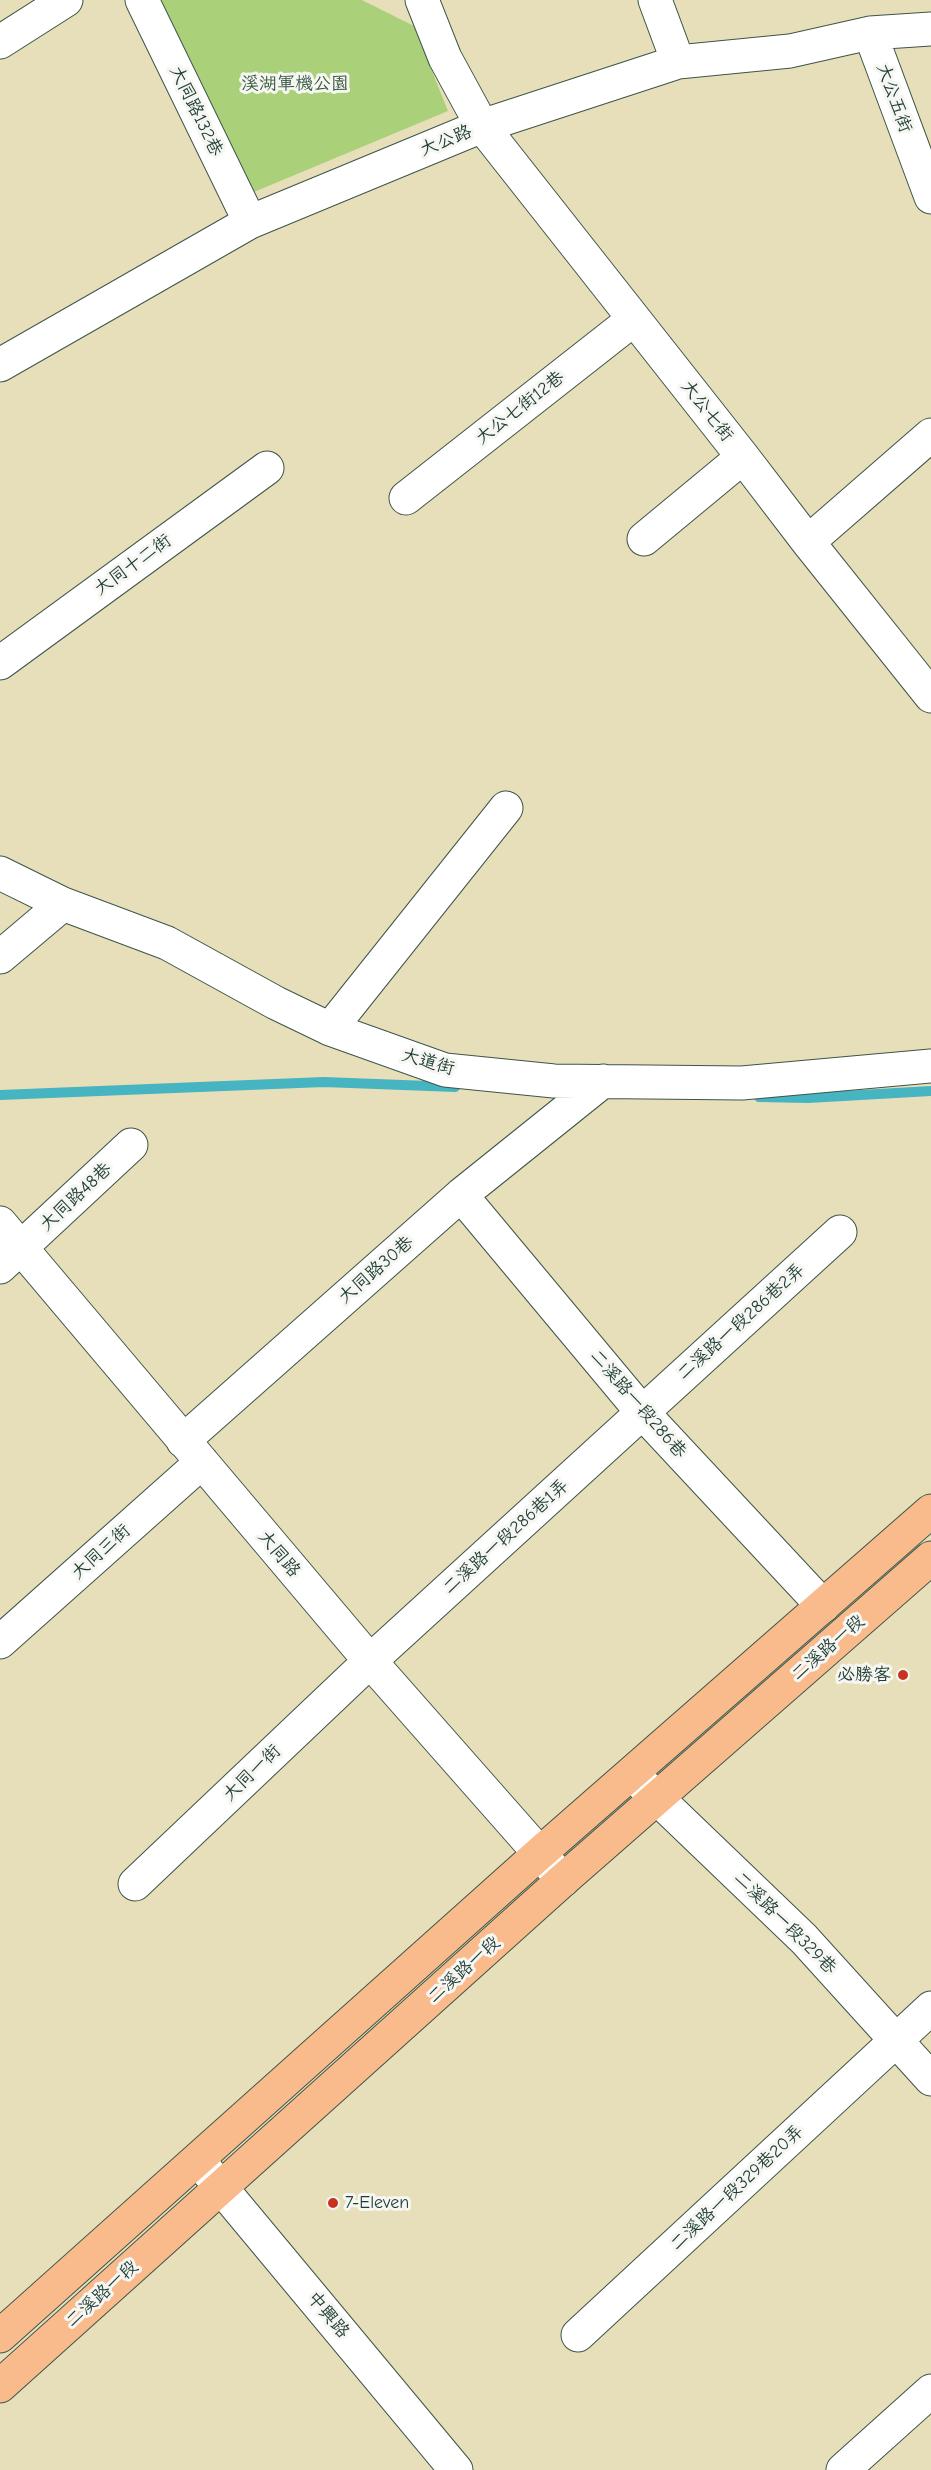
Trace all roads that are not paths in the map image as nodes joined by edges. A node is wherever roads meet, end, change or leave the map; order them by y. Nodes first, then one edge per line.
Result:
1 (66, 0) edge
2 (142, 0) edge
3 (422, 0) edge
4 (656, 0) edge
5 (931, 29) edge
6 (870, 33) junction
7 (0, 42) edge
8 (678, 62) junction
9 (482, 126) junction
10 (931, 197) edge
11 (250, 222) junction
12 (634, 319) junction
13 (0, 365) edge
14 (931, 435) edge
15 (743, 457) junction
16 (267, 468) dead end
17 (406, 498) dead end
18 (644, 539) dead end
19 (808, 543) junction
20 (0, 663) edge
21 (931, 696) edge
22 (506, 808) dead end
23 (0, 873) edge
24 (63, 903) junction
25 (0, 957) edge
26 (330, 1029) junction
27 (931, 1066) edge
28 (602, 1082) junction
29 (131, 1145) dead end
30 (461, 1195) junction
31 (0, 1223) edge
32 (840, 1232) dead end
33 (11, 1258) edge
34 (642, 1412) junction
35 (193, 1451) junction
36 (931, 1511) edge
37 (931, 1558) edge
38 (823, 1606) junction
39 (0, 1642) edge
40 (370, 1661) junction
41 (632, 1774) junction
42 (658, 1798) junction
43 (539, 1854) junction
44 (563, 1880) junction
45 (135, 1884) dead end
46 (931, 2008) edge
47 (896, 2040) junction
48 (931, 2079) edge
49 (198, 2160) junction
50 (222, 2188) junction
51 (3, 2325) edge
52 (578, 2335) dead end
53 (0, 2385) edge
54 (931, 2391) edge
55 (456, 2470) edge
56 (843, 2470) edge

1 - 7 street
2 - 11 street, 大同路132巷
3 - 9 street, 大公七街
4 - 8 street
5 - 6 street, 大公路
6 - 8 street, 大公路
6 - 10 street, 大公五街
8 - 9 street, 大公路
9 - 11 street, 大公路
9 - 12 street, 大公七街
11 - 13 street, 大公路
12 - 15 street, 大公七街
12 - 17 street, 大公七街12巷
14 - 19 street
15 - 18 street
15 - 19 street, 大公七街
16 - 20 street, 大同十二街
19 - 21 street, 大公七街
22 - 26 street
23 - 24 street, 大道街
24 - 25 street
24 - 26 street, 大道街
26 - 28 street, 大道街
27 - 28 street, 大道街
28 - 30 street, 大同路30巷
29 - 33 street, 大同路48巷
30 - 34 street, 二溪路一段286巷
30 - 35 street, 大同路30巷
31 - 33 street, 大同路
32 - 34 street, 二溪路一段286巷2弄
33 - 35 street, 大同路
34 - 38 street, 二溪路一段286巷
34 - 40 street, 二溪路一段286巷1弄
35 - 39 street, 大同三街
35 - 40 street, 大同路
36 - 38 main road, 二溪路一段
37 - 42 main road, 二溪路一段
38 - 41 main road, 二溪路一段
40 - 43 street, 大同路
40 - 45 street, 大同一街
41 - 42 street, 二溪路一段329巷
41 - 43 main road, 二溪路一段
42 - 44 main road, 二溪路一段
42 - 47 street, 二溪路一段329巷
43 - 44 street, 大同路
43 - 49 main road, 二溪路一段
44 - 50 main road, 二溪路一段
46 - 47 street, 二溪路一段329巷20弄
47 - 48 street, 二溪路一段329巷
47 - 52 street, 二溪路一段329巷20弄
49 - 50 street, 中興路
49 - 51 main road, 二溪路一段
50 - 53 main road, 二溪路一段
50 - 55 street, 中興路
54 - 56 street

